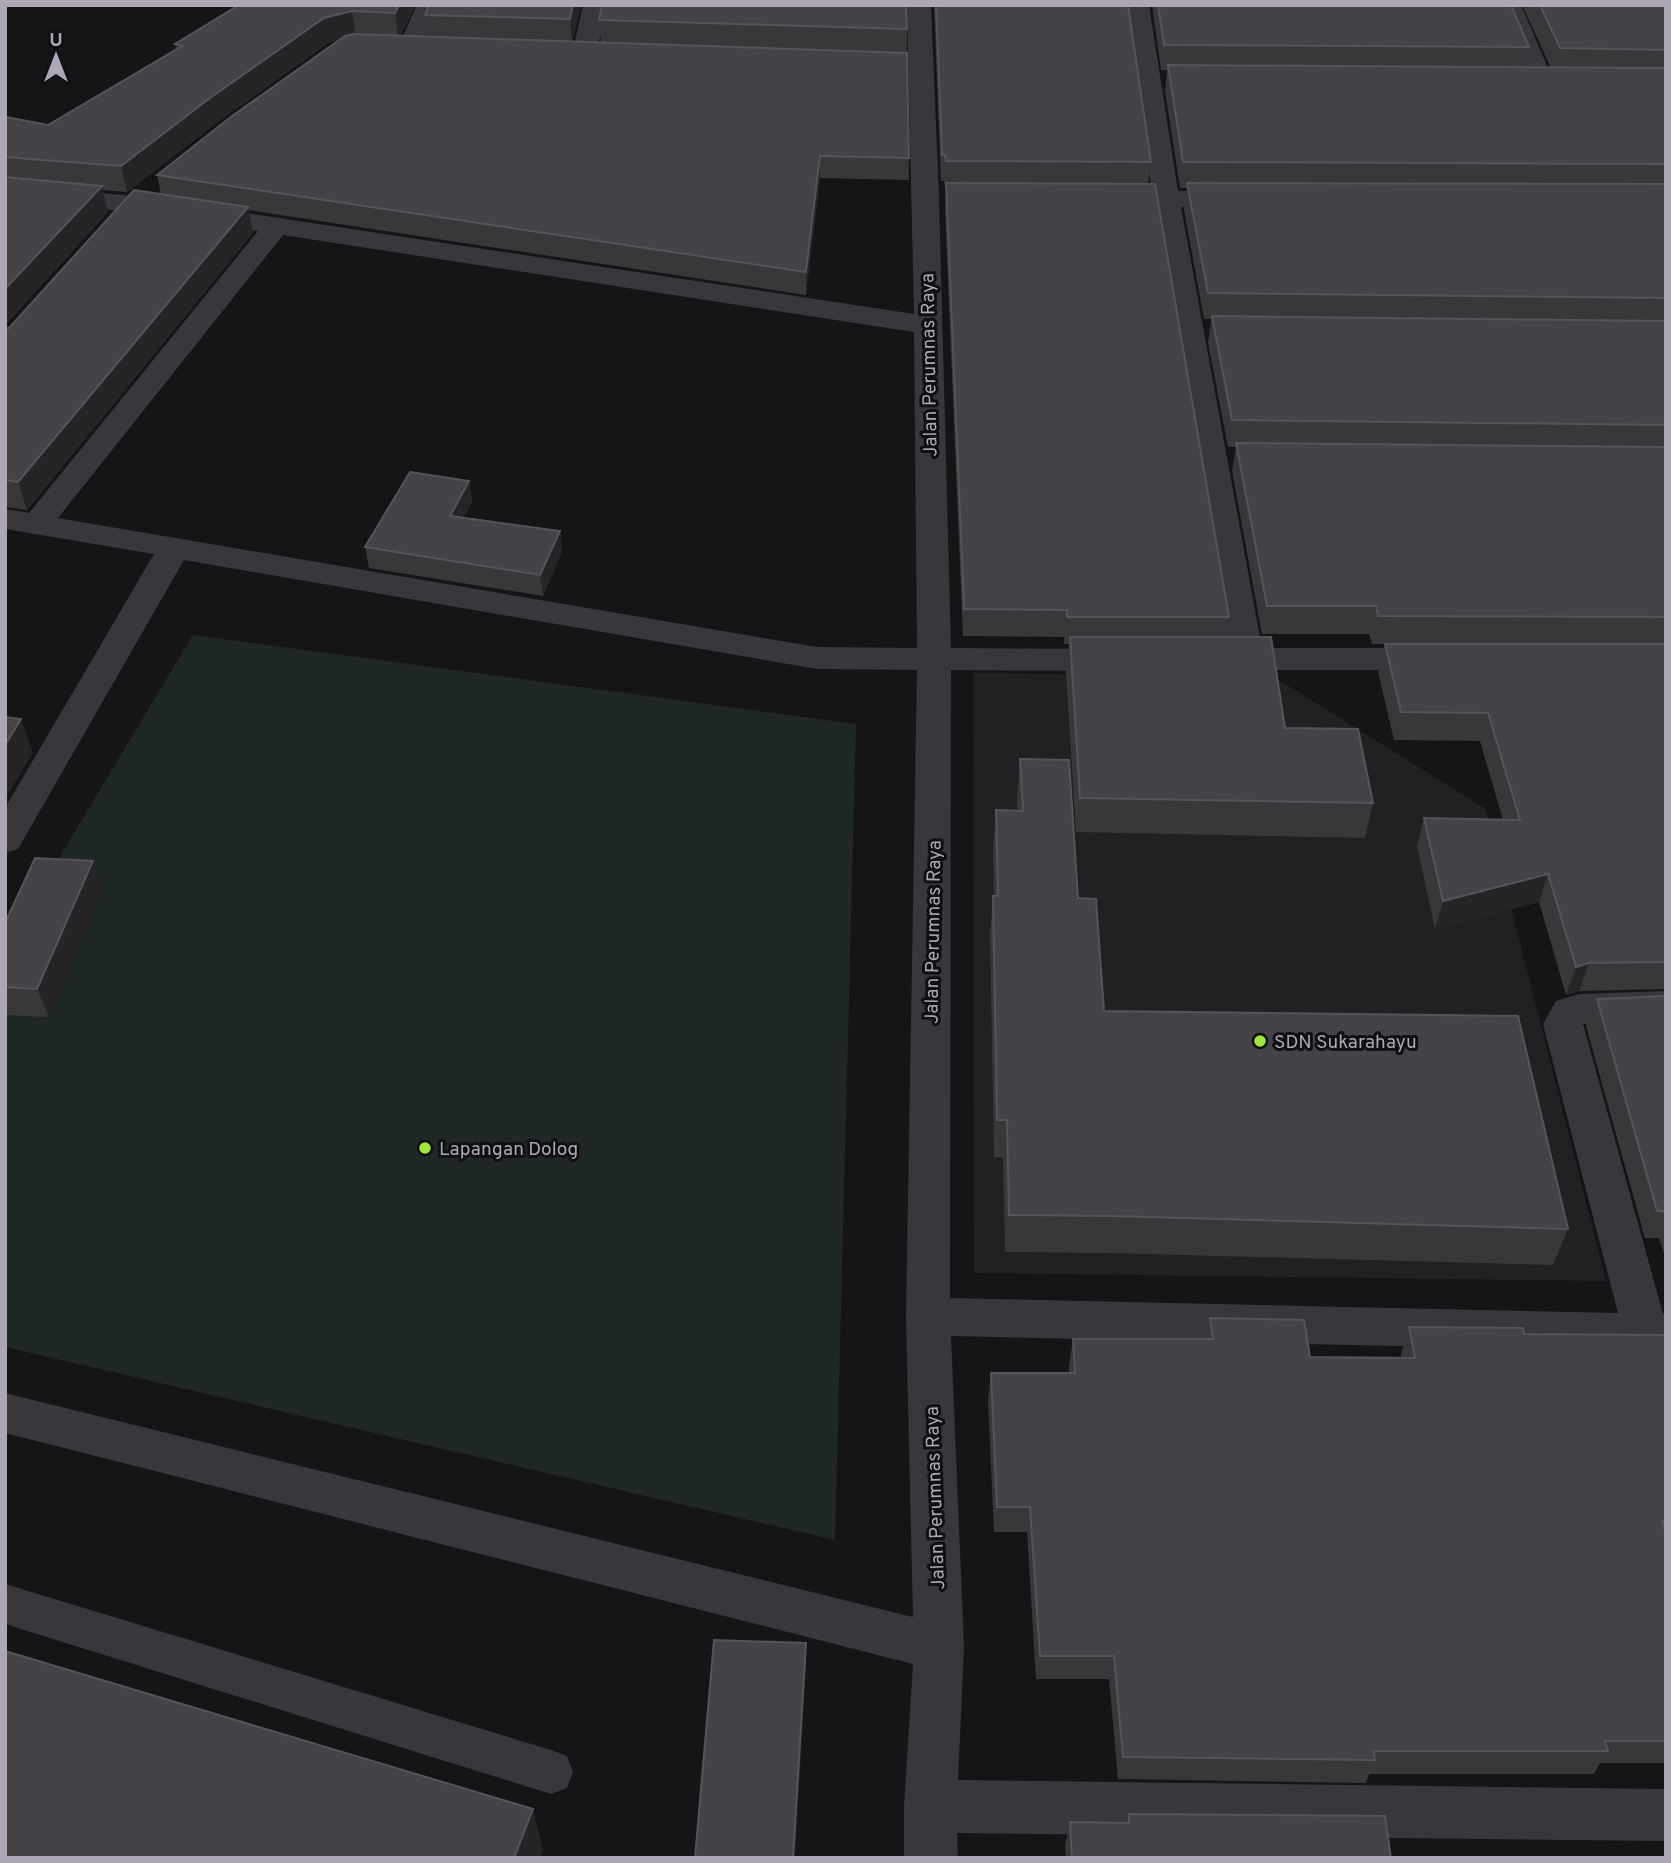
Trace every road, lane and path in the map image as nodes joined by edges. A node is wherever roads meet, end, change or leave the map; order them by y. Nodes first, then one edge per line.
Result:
1 (429, 5) edge
2 (596, 5) edge
3 (919, 5) edge
4 (1137, 5) edge
5 (1508, 5) edge
6 (382, 48) edge
7 (409, 49) junction
8 (476, 51) edge
9 (557, 54) edge
10 (584, 55) junction
11 (611, 56) edge
12 (1514, 81) edge
13 (1542, 82) junction
14 (1569, 82) edge
15 (164, 180) edge
16 (5, 192) edge
17 (1086, 199) edge
18 (1166, 199) junction
19 (1262, 199) edge
20 (134, 204) junction
21 (115, 224) edge
22 (275, 228) junction
23 (927, 325) junction
24 (21, 522) edge
25 (173, 550) junction
26 (1193, 659) edge
27 (1247, 659) junction
28 (1471, 659) edge
29 (934, 660) junction
30 (1152, 660) edge
31 (5, 840) edge
32 (1666, 1006) edge
33 (928, 1316) junction
34 (1656, 1333) edge
35 (5, 1413) edge
36 (5, 1604) edge
37 (939, 1647) junction
38 (551, 1772) dead end
39 (930, 1806) junction
40 (1666, 1815) edge
41 (931, 1858) edge

1 - 7 street
2 - 10 street
3 - 23 street, Jalan Perumnas Raya
4 - 18 street
5 - 13 street
6 - 7 street
7 - 8 street
9 - 10 street
10 - 11 street
12 - 13 street
13 - 14 street
15 - 20 street
16 - 20 street
17 - 18 street
18 - 19 street
18 - 27 street
20 - 21 street
20 - 22 street
22 - 23 street
22 - 24 street
23 - 29 street, Jalan Perumnas Raya
24 - 25 street
25 - 29 street
25 - 31 street
26 - 27 street
27 - 28 street
29 - 30 street
29 - 33 street, Jalan Perumnas Raya
32 - 34 street
33 - 34 street
33 - 37 street, Jalan Perumnas Raya
35 - 37 street
36 - 38 lane
37 - 39 street, Jalan Perumnas Raya
39 - 40 street
39 - 41 street, Jalan Perumnas Raya

